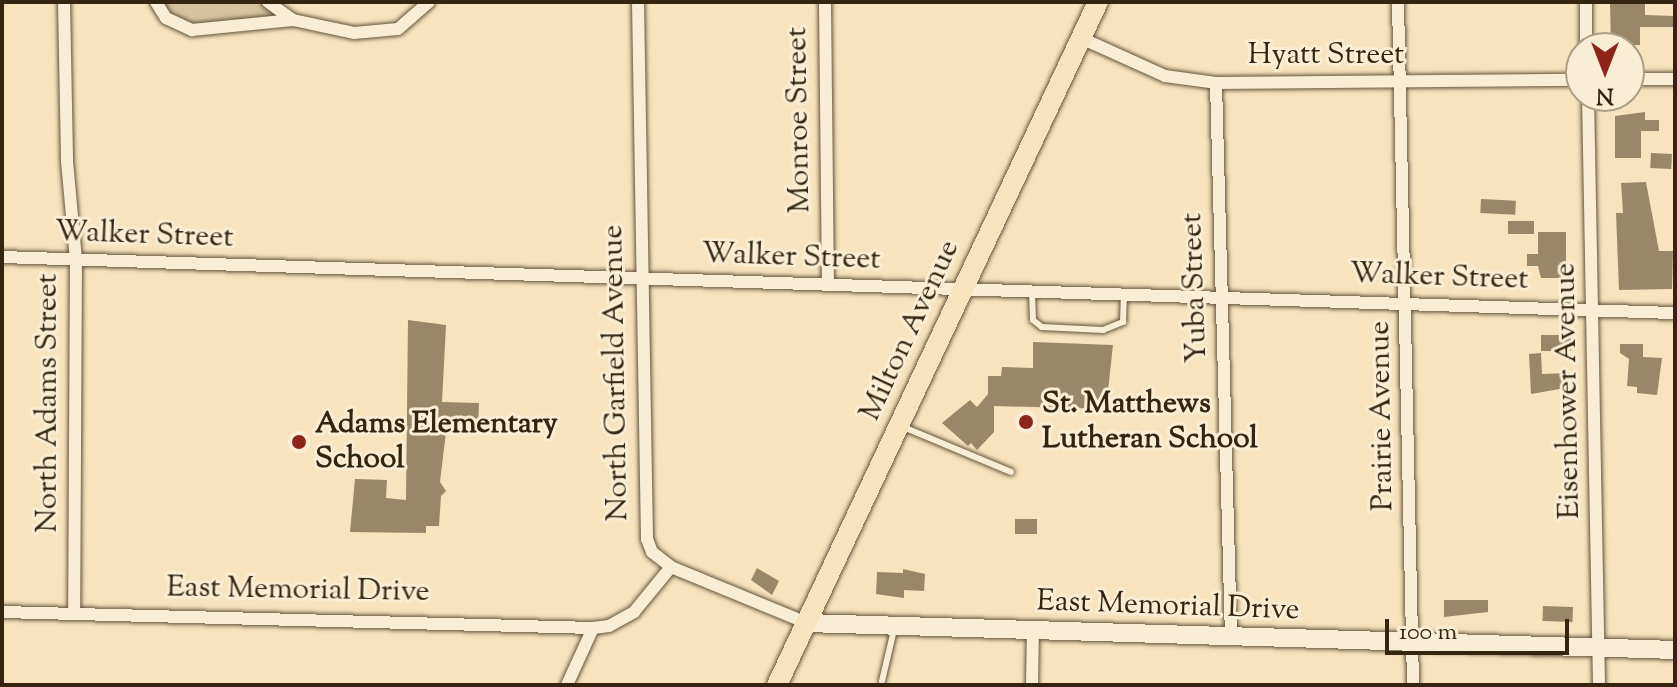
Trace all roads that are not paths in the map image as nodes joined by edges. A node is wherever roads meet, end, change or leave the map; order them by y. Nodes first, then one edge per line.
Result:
1 (64, 2) edge
2 (156, 2) edge
3 (268, 2) edge
4 (429, 2) edge
5 (638, 2) edge
6 (825, 2) edge
7 (1098, 2) edge
8 (1398, 2) edge
9 (1586, 2) edge
10 (293, 20) junction
11 (1586, 32) edge
12 (1081, 38) junction
13 (1645, 79) edge
14 (1675, 79) edge
15 (1565, 80) edge
16 (1399, 82) junction
17 (1216, 83) junction
18 (1589, 112) edge
19 (2, 257) edge
20 (76, 259) junction
21 (641, 280) junction
22 (828, 285) junction
23 (963, 290) junction
24 (1032, 291) junction
25 (1124, 294) junction
26 (1222, 296) junction
27 (1408, 303) junction
28 (1595, 310) junction
29 (1675, 313) edge
30 (900, 425) junction
31 (1011, 472) dead end
32 (671, 567) junction
33 (2, 612) edge
34 (74, 614) junction
35 (807, 623) junction
36 (894, 626) junction
37 (593, 628) junction
38 (1033, 630) junction
39 (1231, 637) junction
40 (1412, 642) junction
41 (1598, 648) junction
42 (1675, 650) edge
43 (882, 681) dead end
44 (567, 685) edge
45 (777, 685) edge
46 (1032, 685) edge
47 (1413, 685) edge
48 (1599, 685) edge

1 - 20 street, North Adams Street
2 - 10 street
3 - 10 street
4 - 10 street
5 - 21 street, North Garfield Avenue
6 - 22 street, Monroe Street
7 - 12 main road, Milton Avenue
8 - 16 street, Prairie Avenue
9 - 11 street
12 - 17 street, Hyatt Street
12 - 23 main road, Milton Avenue
13 - 14 street
15 - 16 street, Hyatt Street
16 - 17 street, Hyatt Street
16 - 27 street, Prairie Avenue
17 - 26 street, Yuba Street
18 - 28 street, Eisenhower Avenue
19 - 20 street, Walker Street
20 - 21 street, Walker Street
20 - 34 street, North Adams Street
21 - 22 street, Walker Street
21 - 32 street, North Garfield Avenue
22 - 23 street, Walker Street
23 - 24 street, Walker Street
23 - 30 main road, Milton Avenue
24 - 25 street, Walker Street
24 - 25 lane
25 - 26 street, Walker Street
26 - 27 street, Walker Street
26 - 39 street, Yuba Street
27 - 28 street, Walker Street
27 - 40 street, Prairie Avenue
28 - 29 street, Walker Street
28 - 41 street, Eisenhower Avenue
30 - 31 lane
30 - 35 main road, Milton Avenue
32 - 35 street, East Memorial Drive
32 - 37 street
33 - 34 street, East Memorial Drive
34 - 37 street, East Memorial Drive
35 - 36 main road, East Memorial Drive
35 - 45 main road, Milton Avenue
36 - 38 main road, East Memorial Drive
36 - 43 lane
37 - 44 street
38 - 39 main road, East Memorial Drive
38 - 46 street
39 - 40 main road, East Memorial Drive
40 - 41 main road, East Memorial Drive
40 - 47 street, Prairie Avenue
41 - 42 main road, East Memorial Drive
41 - 48 street, Eisenhower Avenue

